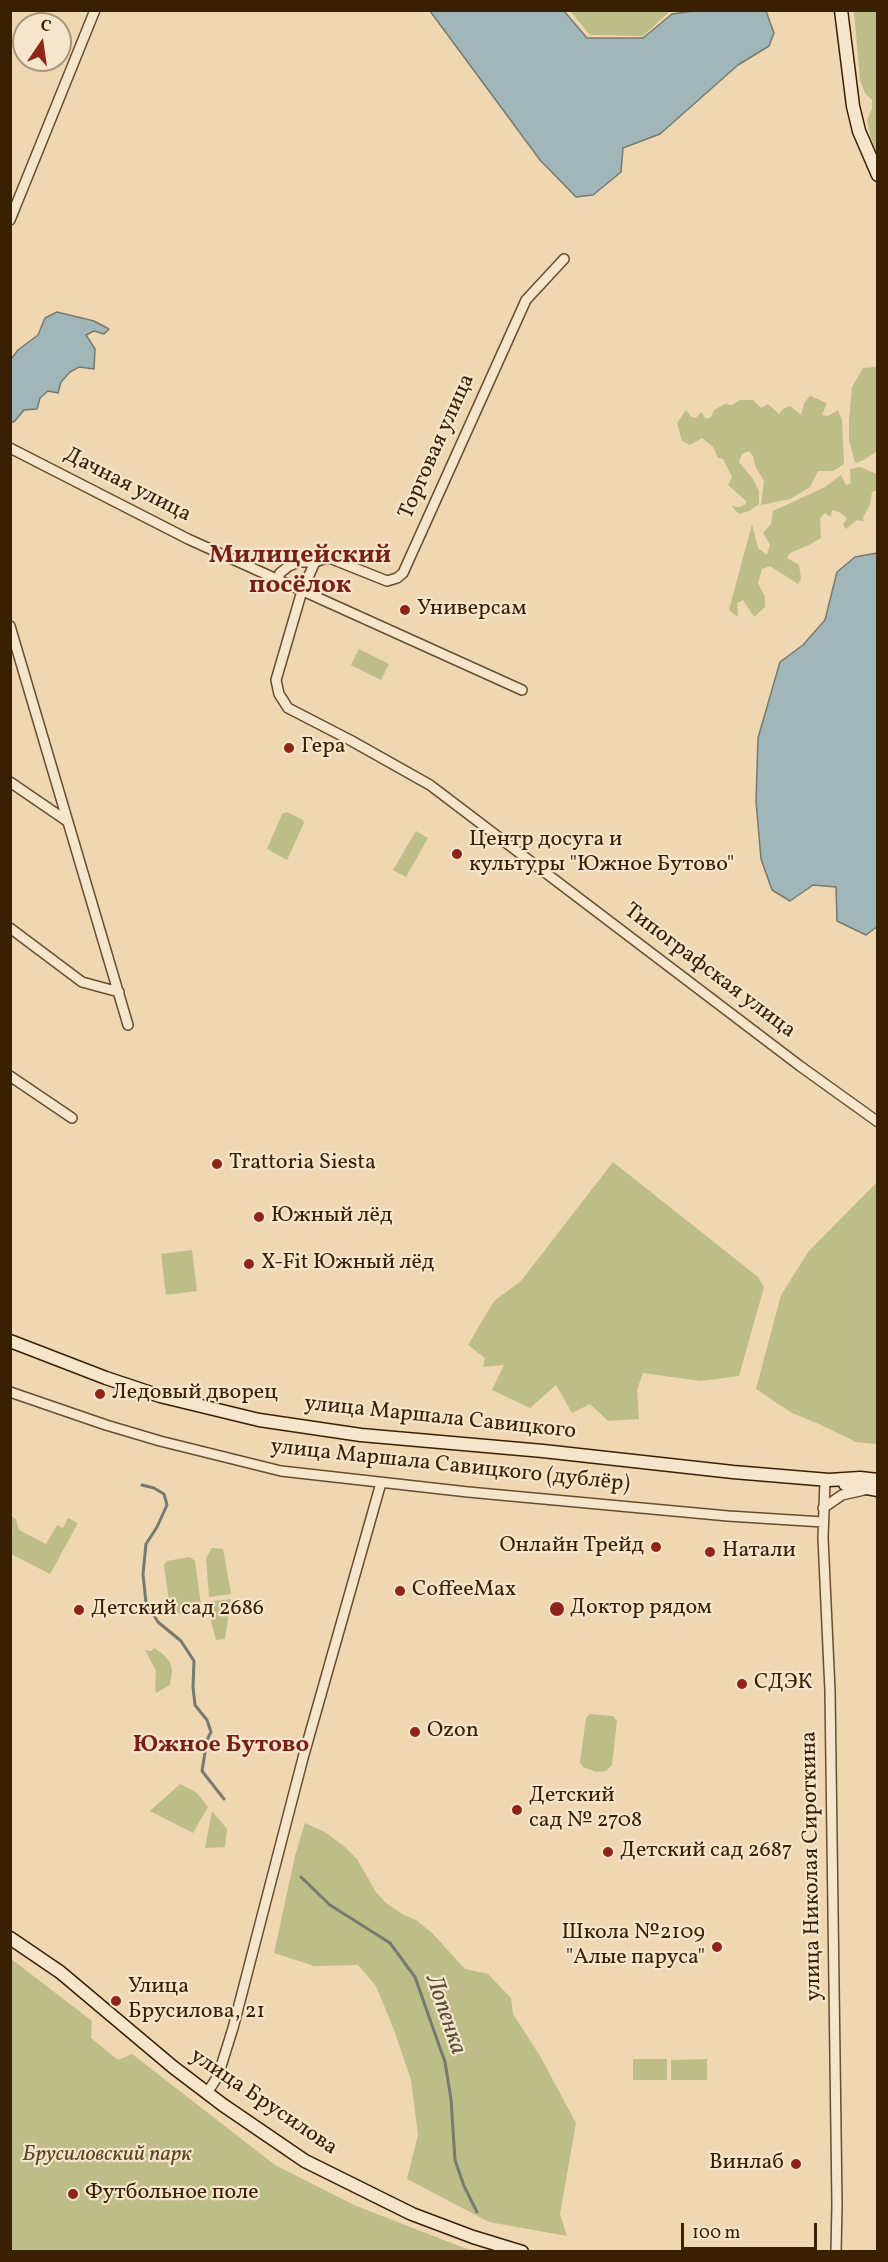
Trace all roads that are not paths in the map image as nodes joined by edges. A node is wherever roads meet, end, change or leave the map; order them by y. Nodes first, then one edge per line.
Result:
1 (95, 10) edge
2 (841, 10) edge
3 (878, 175) edge
4 (10, 220) edge
5 (564, 259) dead end
6 (10, 448) edge
7 (315, 562) junction
8 (278, 579) junction
9 (302, 591) junction
10 (10, 626) edge
11 (522, 690) dead end
12 (10, 782) edge
13 (68, 821) junction
14 (10, 928) edge
15 (119, 992) junction
16 (128, 1025) dead end
17 (10, 1076) edge
18 (72, 1118) dead end
19 (878, 1122) edge
20 (10, 1341) edge
21 (10, 1392) edge
22 (827, 1480) junction
23 (381, 1483) junction
24 (874, 1487) edge
25 (823, 1508) junction
26 (823, 1522) junction
27 (10, 1938) edge
28 (207, 2093) junction
29 (522, 2252) edge
30 (836, 2252) edge

1 - 4 street
2 - 3 street
5 - 7 street, Торговая улица
6 - 8 street, Дачная улица
7 - 8 street, Торговая улица
7 - 9 street
8 - 9 street, Дачная улица
9 - 11 street, Дачная улица
9 - 19 street, Типографская улица
10 - 13 street
12 - 13 street
13 - 15 street
14 - 15 street
15 - 16 street
17 - 18 street
20 - 22 street, улица Маршала Савицкого
21 - 23 street, улица Маршала Савицкого (дублёр)
22 - 24 street, улица Маршала Савицкого
22 - 25 street, улица Николая Сироткина
23 - 26 street, улица Маршала Савицкого (дублёр)
23 - 28 street
24 - 25 street
25 - 26 street, улица Николая Сироткина
26 - 30 street, улица Николая Сироткина
27 - 28 street, улица Брусилова
28 - 29 street, улица Брусилова

